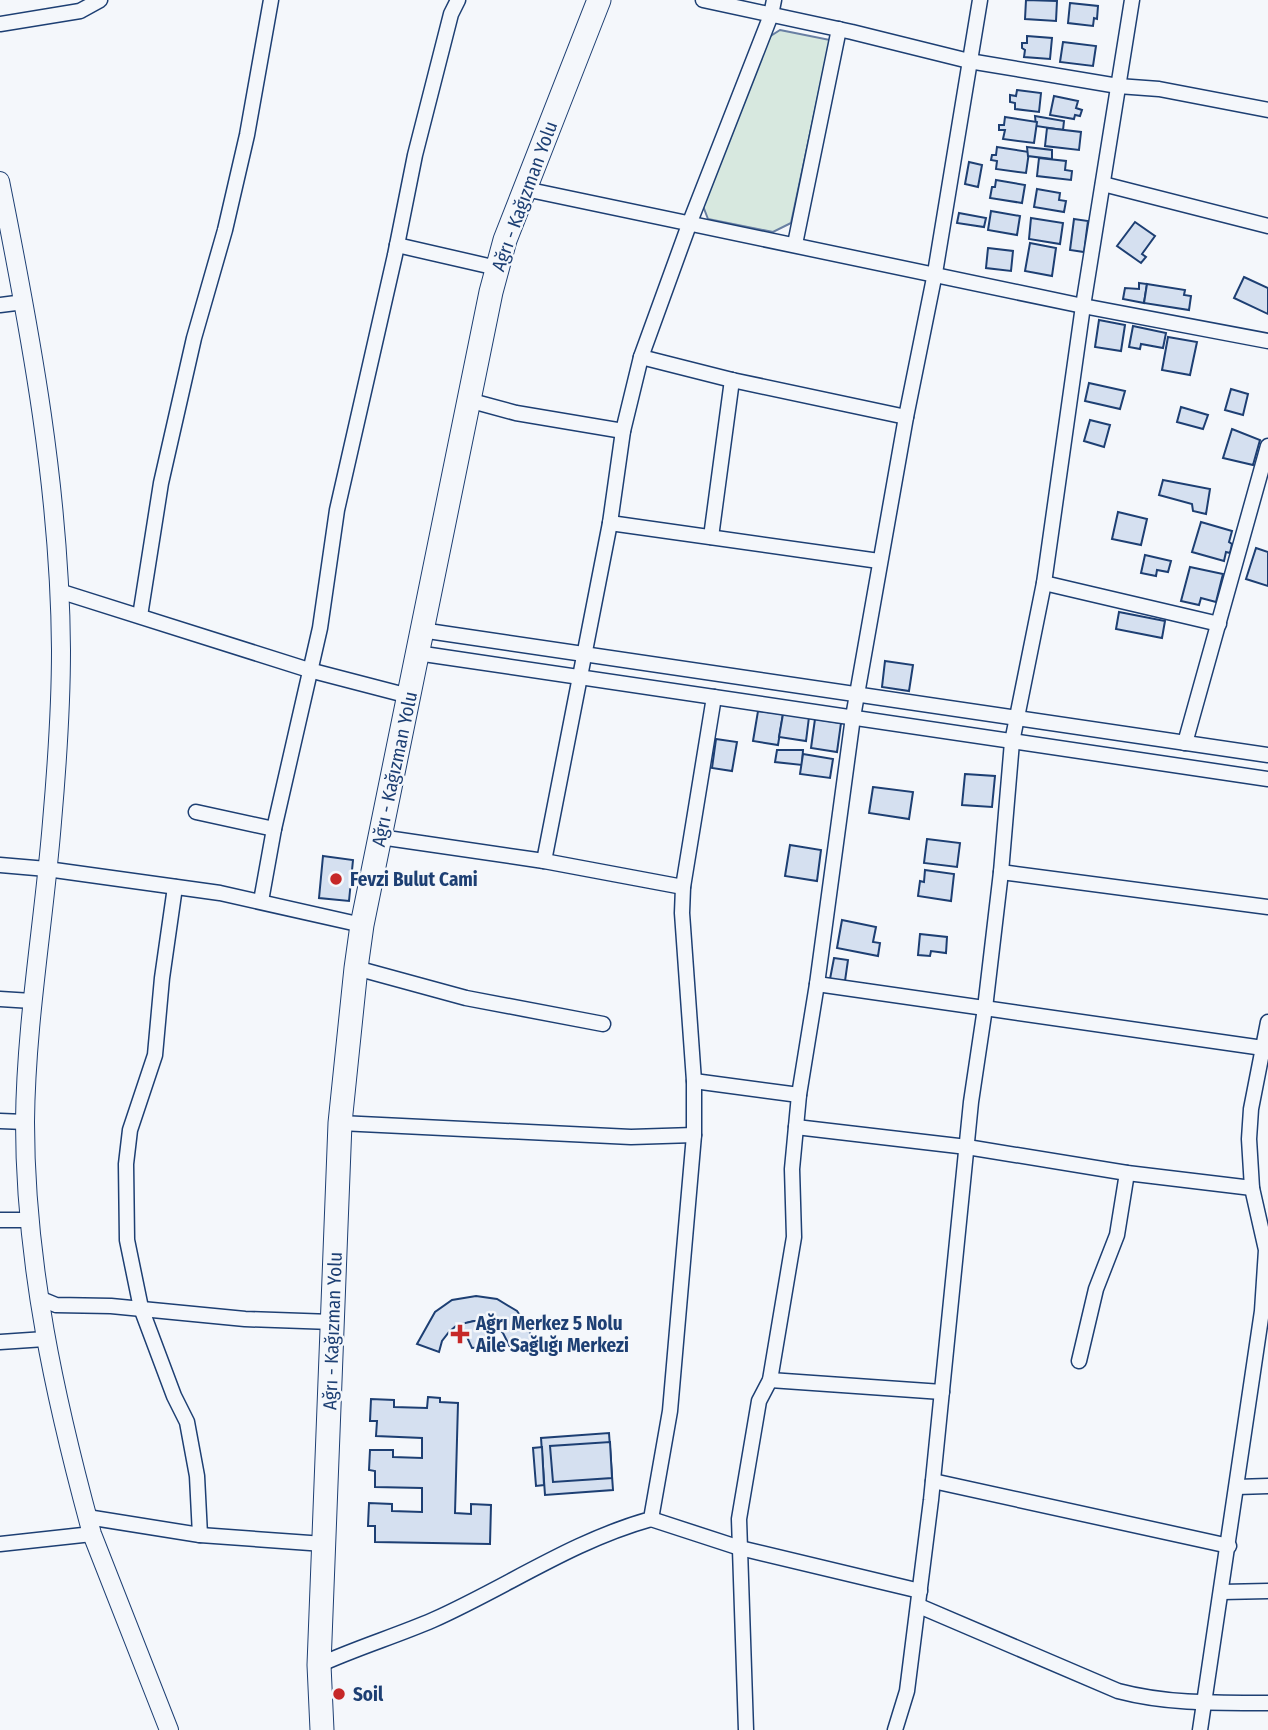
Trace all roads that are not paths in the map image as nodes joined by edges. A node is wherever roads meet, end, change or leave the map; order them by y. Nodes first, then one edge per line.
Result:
1 (100, 0) edge
2 (271, 0) edge
3 (458, 0) edge
4 (599, 0) edge
5 (703, 0) edge
6 (774, 0) edge
7 (980, 0) edge
8 (1132, 0) edge
9 (771, 15) junction
10 (0, 24) edge
11 (839, 29) junction
12 (969, 61) junction
13 (1118, 86) junction
14 (1268, 110) edge
15 (0, 181) edge
16 (1103, 184) junction
17 (525, 188) junction
18 (690, 222) junction
19 (1268, 226) edge
20 (795, 244) junction
21 (397, 245) junction
22 (497, 268) junction
23 (935, 273) junction
24 (24, 302) junction
25 (0, 305) edge
26 (1083, 306) junction
27 (1268, 341) edge
28 (641, 357) junction
29 (732, 380) junction
30 (468, 400) junction
31 (906, 417) junction
32 (623, 430) junction
33 (1268, 446) edge
34 (610, 523) junction
35 (711, 537) junction
36 (879, 561) junction
37 (1044, 583) junction
38 (59, 591) junction
39 (140, 616) junction
40 (1219, 624) junction
41 (421, 629) junction
42 (417, 653) junction
43 (584, 654) junction
44 (309, 670) junction
45 (578, 677) junction
46 (857, 694) junction
47 (409, 696) junction
48 (714, 697) junction
49 (852, 718) junction
50 (1016, 718) junction
51 (1012, 742) junction
52 (1185, 743) junction
53 (1268, 755) edge
54 (1268, 779) edge
55 (196, 812) dead end
56 (274, 829) junction
57 (380, 837) junction
58 (544, 861) junction
59 (0, 865) edge
60 (47, 869) junction
61 (1001, 872) junction
62 (175, 887) junction
63 (683, 887) junction
64 (261, 901) junction
65 (1268, 906) edge
66 (362, 925) junction
67 (356, 968) junction
68 (817, 984) junction
69 (0, 999) edge
70 (32, 1001) junction
71 (985, 1007) junction
72 (1268, 1023) edge
73 (603, 1024) dead end
74 (1263, 1048) junction
75 (694, 1081) junction
76 (799, 1095) junction
77 (0, 1121) edge
78 (25, 1122) junction
79 (340, 1123) junction
80 (796, 1127) junction
81 (694, 1135) junction
82 (967, 1147) junction
83 (1127, 1173) junction
84 (1252, 1188) junction
85 (0, 1220) edge
86 (28, 1220) junction
87 (39, 1298) junction
88 (141, 1308) junction
89 (332, 1322) junction
90 (45, 1339) junction
91 (0, 1342) edge
92 (1079, 1361) dead end
93 (770, 1380) junction
94 (942, 1392) junction
95 (933, 1481) junction
96 (1268, 1486) edge
97 (1237, 1487) junction
98 (87, 1517) junction
99 (651, 1519) junction
100 (92, 1534) junction
101 (200, 1535) junction
102 (0, 1544) edge
103 (324, 1544) junction
104 (1229, 1546) junction
105 (740, 1548) junction
106 (1268, 1591) edge
107 (1222, 1592) junction
108 (920, 1599) junction
109 (319, 1665) junction
110 (1205, 1703) junction
111 (1268, 1703) edge
112 (169, 1730) edge
113 (322, 1730) edge
114 (746, 1730) edge
115 (895, 1730) edge
116 (1200, 1730) edge

1 - 10 street
2 - 39 street
3 - 21 street
4 - 17 main road, Ağrı - Kağızman Yolu
5 - 9 street
6 - 9 street
7 - 12 street
8 - 13 street
9 - 11 street
9 - 18 street
11 - 12 street
11 - 20 street
12 - 13 street
12 - 23 street
13 - 14 street
13 - 16 street
15 - 24 street
16 - 19 street
16 - 26 street
17 - 18 street
17 - 22 main road, Ağrı - Kağızman Yolu
18 - 20 street
18 - 28 street
20 - 23 street
21 - 22 street
21 - 44 street
22 - 30 main road, Ağrı - Kağızman Yolu
23 - 26 street
23 - 31 street
24 - 25 street
24 - 38 street
26 - 27 street
26 - 37 street
28 - 29 street
28 - 32 street
29 - 31 street
29 - 35 street
30 - 32 street
30 - 41 main road, Ağrı - Kağızman Yolu
31 - 36 street
32 - 34 street
33 - 40 street
34 - 35 street
34 - 43 street
35 - 36 street
36 - 46 street
37 - 40 street
37 - 50 street
38 - 39 street
38 - 60 street
39 - 44 street
40 - 52 street
41 - 42 main road, Ağrı - Kağızman Yolu
41 - 43 street
42 - 45 street
42 - 47 main road, Ağrı - Kağızman Yolu
43 - 45 street
43 - 46 street
44 - 47 street
44 - 56 street
45 - 48 street
45 - 58 street
46 - 49 street
46 - 50 street
47 - 57 main road, Ağrı - Kağızman Yolu
48 - 49 street
48 - 63 street
49 - 51 street
49 - 68 street
50 - 51 street
50 - 52 street
51 - 54 street
51 - 61 street
52 - 53 street
55 - 56 street
56 - 64 street
57 - 58 street
57 - 66 main road, Ağrı - Kağızman Yolu
58 - 63 street
59 - 60 street
60 - 62 street
60 - 70 street
61 - 65 street
61 - 71 street
62 - 64 street
62 - 88 street
63 - 75 street
64 - 66 street
66 - 67 main road, Ağrı - Kağızman Yolu
67 - 73 street
67 - 79 main road, Ağrı - Kağızman Yolu
68 - 71 street
68 - 76 street
69 - 70 street
70 - 78 street
71 - 74 street
71 - 82 street
72 - 74 street
74 - 84 street
75 - 76 street
75 - 81 street
76 - 80 street
77 - 78 street
78 - 86 street
79 - 81 street
79 - 89 main road, Ağrı - Kağızman Yolu
80 - 82 street
80 - 93 street
81 - 99 street
82 - 83 street
82 - 94 street
83 - 84 street
83 - 92 street
84 - 97 street
85 - 86 street
86 - 87 street
87 - 88 street
87 - 90 street
88 - 89 street
88 - 101 street
89 - 103 main road, Ağrı - Kağızman Yolu
90 - 91 street
90 - 98 street
93 - 94 street
93 - 105 street
94 - 95 street
95 - 104 street
95 - 108 street
96 - 97 street
97 - 104 street
98 - 100 street
98 - 101 street
99 - 105 street
99 - 109 street
100 - 102 street
100 - 112 street
101 - 103 street
103 - 109 main road, Ağrı - Kağızman Yolu
104 - 107 street
105 - 108 street
105 - 114 street
106 - 107 street
107 - 110 street
108 - 110 street
108 - 115 street
109 - 113 main road, Ağrı - Kağızman Yolu
110 - 111 street
110 - 116 street

